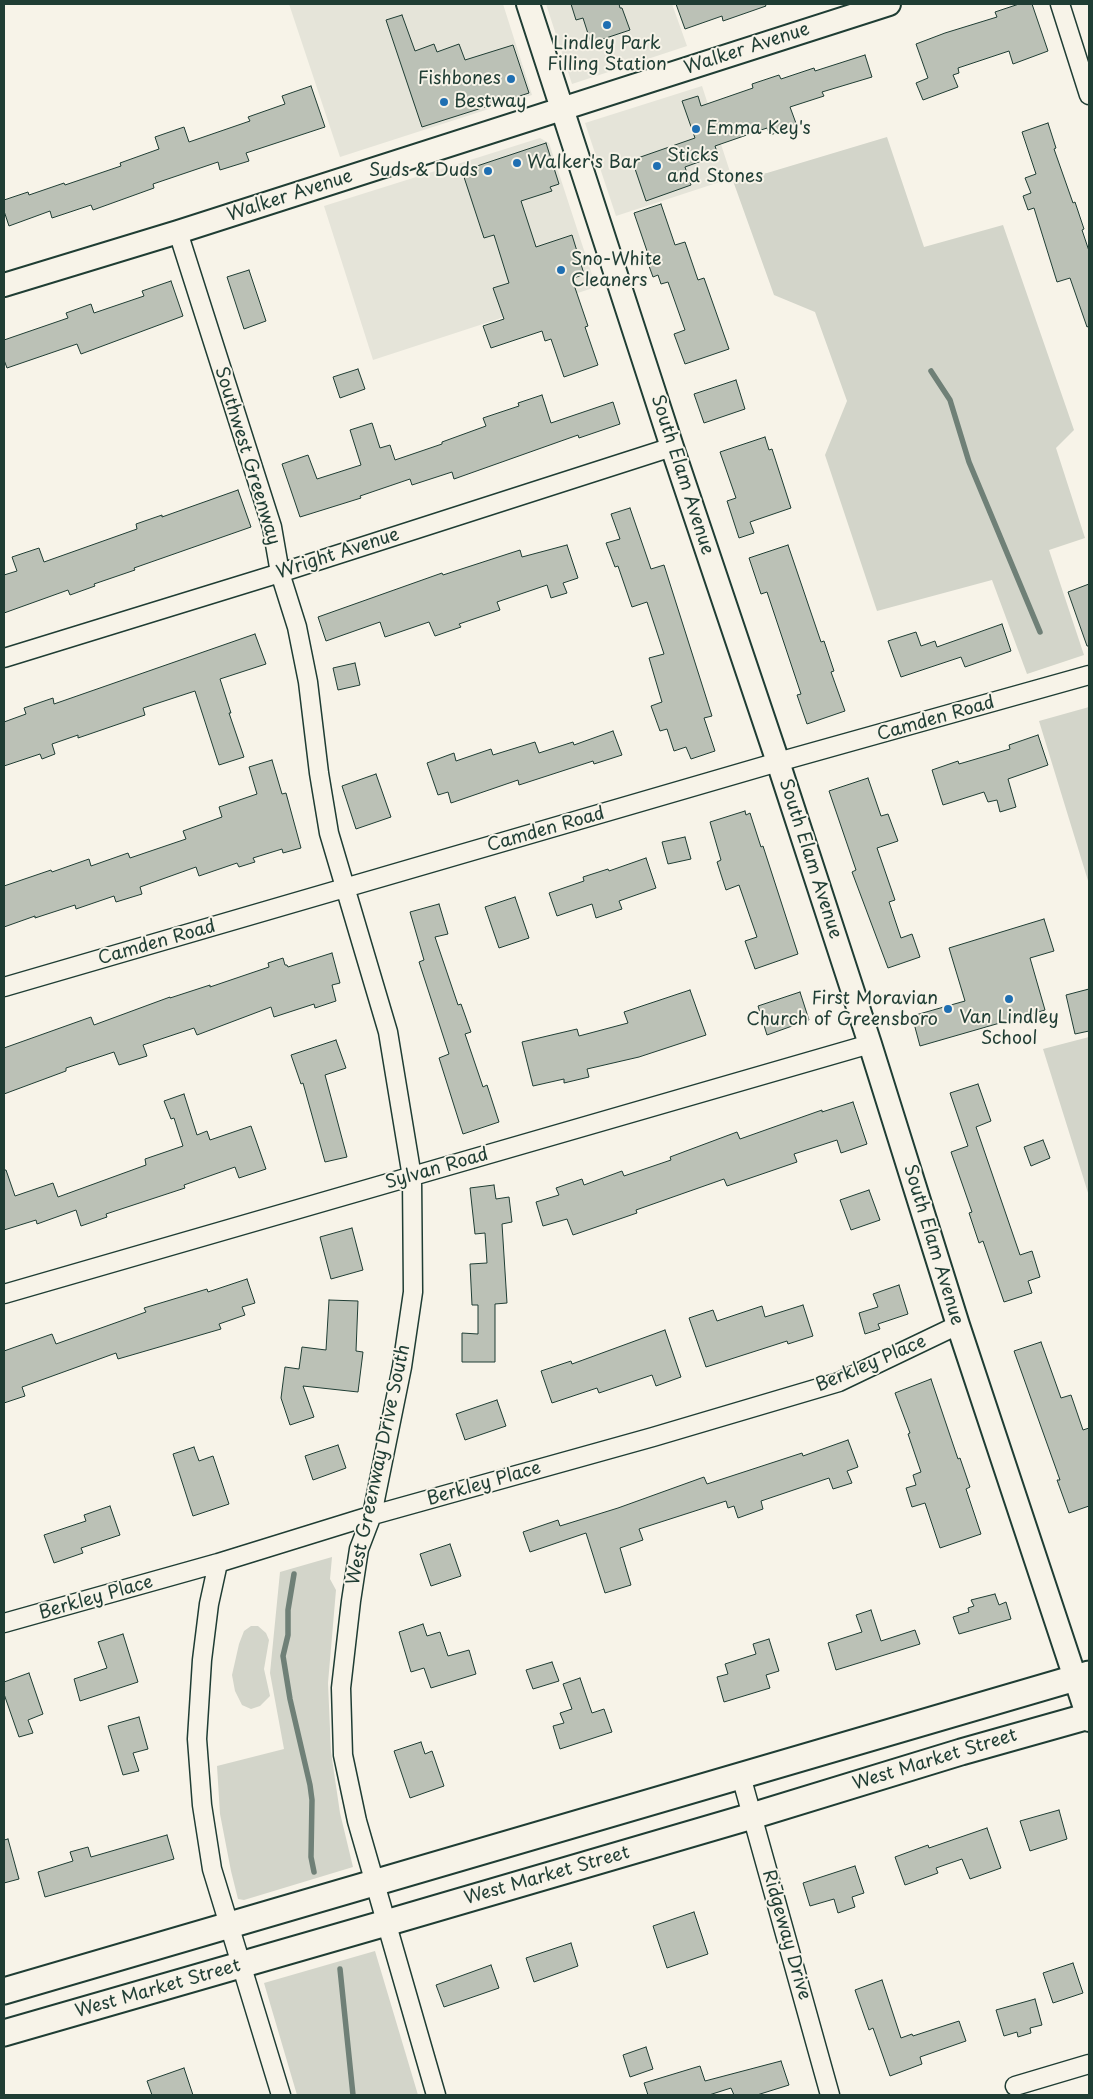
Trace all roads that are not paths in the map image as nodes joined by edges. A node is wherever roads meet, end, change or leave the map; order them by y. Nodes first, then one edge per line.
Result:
1 (528, 4) edge
2 (889, 4) edge
3 (1060, 4) edge
4 (1089, 95) edge
5 (563, 108) junction
6 (178, 232) junction
7 (4, 285) edge
8 (672, 447) junction
9 (280, 572) junction
10 (4, 658) edge
11 (1089, 675) edge
12 (778, 762) junction
13 (346, 889) junction
14 (4, 987) edge
15 (870, 1044) junction
16 (412, 1177) junction
17 (4, 1294) edge
18 (958, 1325) junction
19 (372, 1515) junction
20 (218, 1563) junction
21 (4, 1623) edge
22 (1083, 1676) edge
23 (1089, 1717) edge
24 (741, 1776) junction
25 (752, 1816) junction
26 (374, 1882) junction
27 (386, 1923) junction
28 (230, 1924) junction
29 (242, 1965) junction
30 (4, 1991) edge
31 (4, 2033) edge
32 (1089, 2064) edge
33 (1016, 2086) dead end
34 (281, 2095) edge
35 (436, 2095) edge
36 (830, 2095) edge

1 - 5 street, South Elam Avenue
2 - 5 street, Walker Avenue
3 - 4 street
5 - 6 street, Walker Avenue
5 - 8 street, South Elam Avenue
6 - 7 street, Walker Avenue
6 - 9 street, Southwest Greenway
8 - 9 street, Wright Avenue
8 - 12 street, South Elam Avenue
9 - 10 street, Wright Avenue
9 - 13 street, Southwest Greenway
11 - 12 street, Camden Road
12 - 13 street, Camden Road
12 - 15 street, South Elam Avenue
13 - 14 street, Camden Road
13 - 16 street, West Greenway Drive South
15 - 16 street, Sylvan Road
15 - 18 street, South Elam Avenue
16 - 17 street, Sylvan Road
16 - 19 street, West Greenway Drive South
18 - 19 street, Berkley Place
18 - 22 street, South Elam Avenue
19 - 20 street, Berkley Place
19 - 26 street, West Greenway Drive South
20 - 21 street, Berkley Place
20 - 28 street
22 - 23 street, South Elam Avenue
22 - 24 main road
23 - 25 main road, West Market Street
24 - 25 street, Ridgeway Drive
24 - 26 main road
25 - 27 main road, West Market Street
25 - 36 street, Ridgeway Drive
26 - 27 street, West Greenway Drive South
26 - 28 main road
27 - 29 main road, West Market Street
27 - 35 street, West Greenway Drive South
28 - 29 street
28 - 30 main road
29 - 31 main road, West Market Street
29 - 34 street
32 - 33 street

